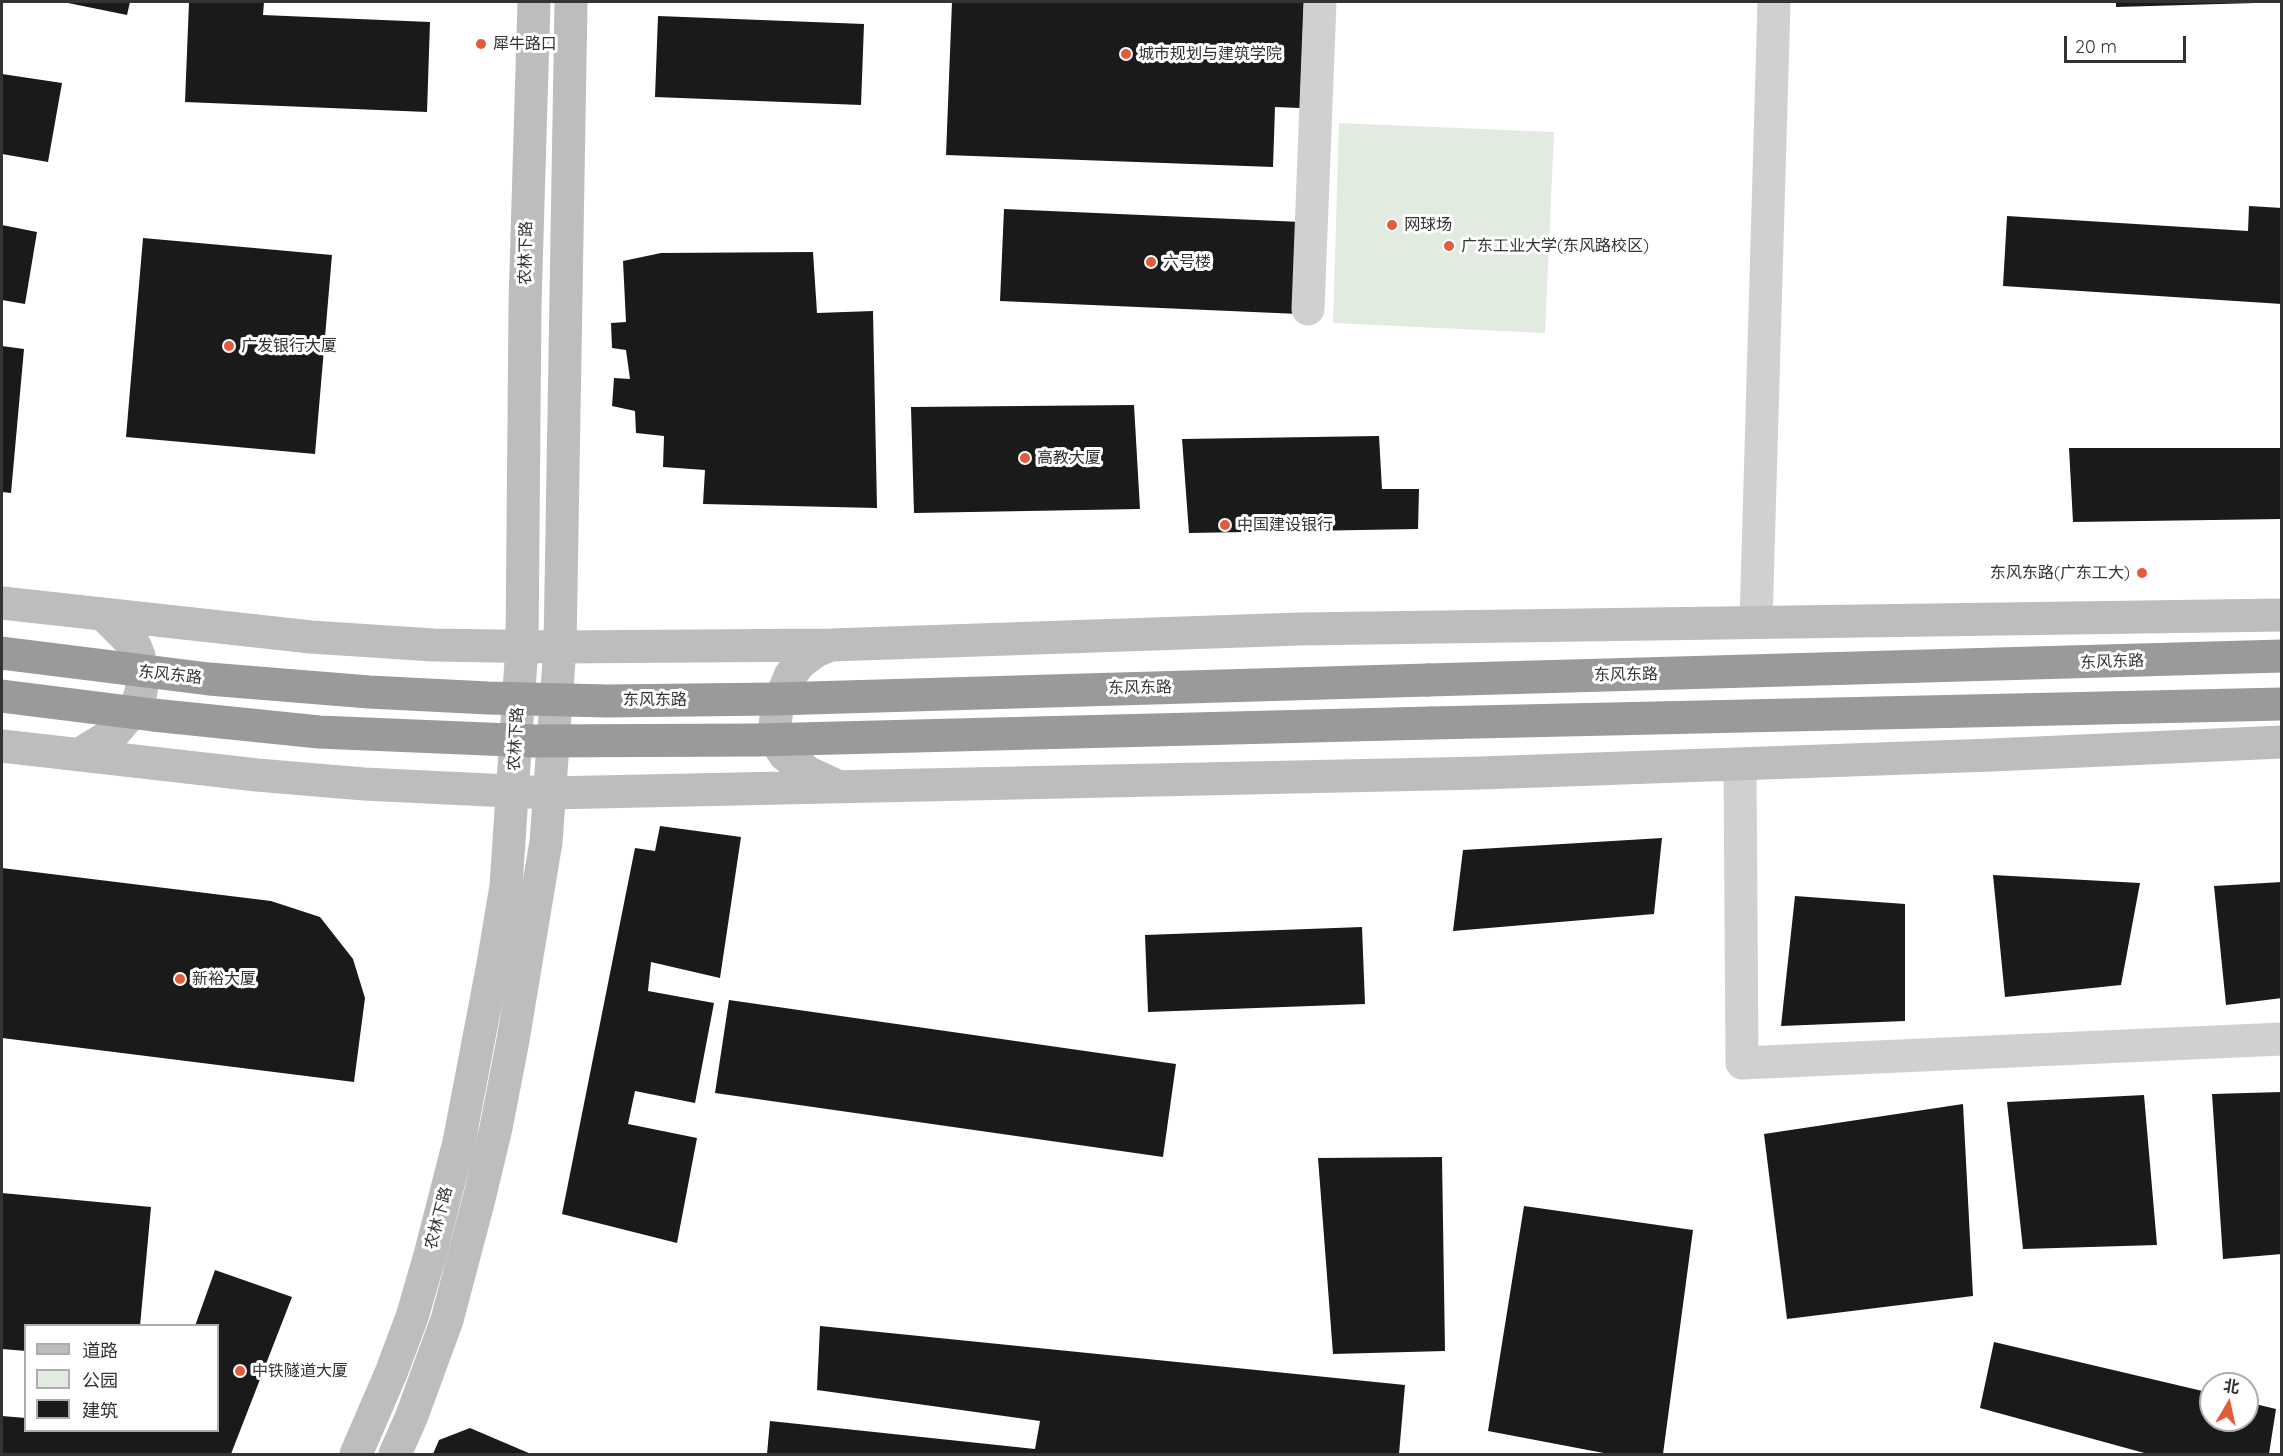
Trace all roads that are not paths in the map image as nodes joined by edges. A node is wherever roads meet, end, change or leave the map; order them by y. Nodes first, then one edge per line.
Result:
1 (534, 2) edge
2 (571, 2) edge
3 (1320, 2) edge
4 (1774, 2) edge
5 (1308, 309) dead end
6 (2, 603) edge
7 (103, 614) junction
8 (2282, 615) edge
9 (1756, 622) junction
10 (831, 645) junction
11 (522, 646) junction
12 (560, 647) junction
13 (2, 653) edge
14 (2282, 656) edge
15 (2, 696) edge
16 (2282, 704) edge
17 (2282, 742) edge
18 (2, 746) edge
19 (78, 755) junction
20 (1740, 765) junction
21 (840, 787) junction
22 (513, 792) junction
23 (550, 793) junction
24 (2282, 1039) edge
25 (356, 1455) edge
26 (395, 1455) edge

1 - 11 street, 农林下路
2 - 12 street, 农林下路
3 - 5 street
4 - 9 street
6 - 7 street
7 - 11 street
7 - 19 street
8 - 9 street
9 - 10 street
10 - 12 street
10 - 21 street
11 - 12 street
11 - 22 street, 农林下路
12 - 23 street, 农林下路
13 - 14 highway, 东风东路, bridge
15 - 16 highway, bridge
17 - 20 street
18 - 19 street
19 - 22 street
20 - 21 street
20 - 24 street
21 - 23 street
22 - 23 street
22 - 25 street, 农林下路
23 - 26 street, 农林下路

